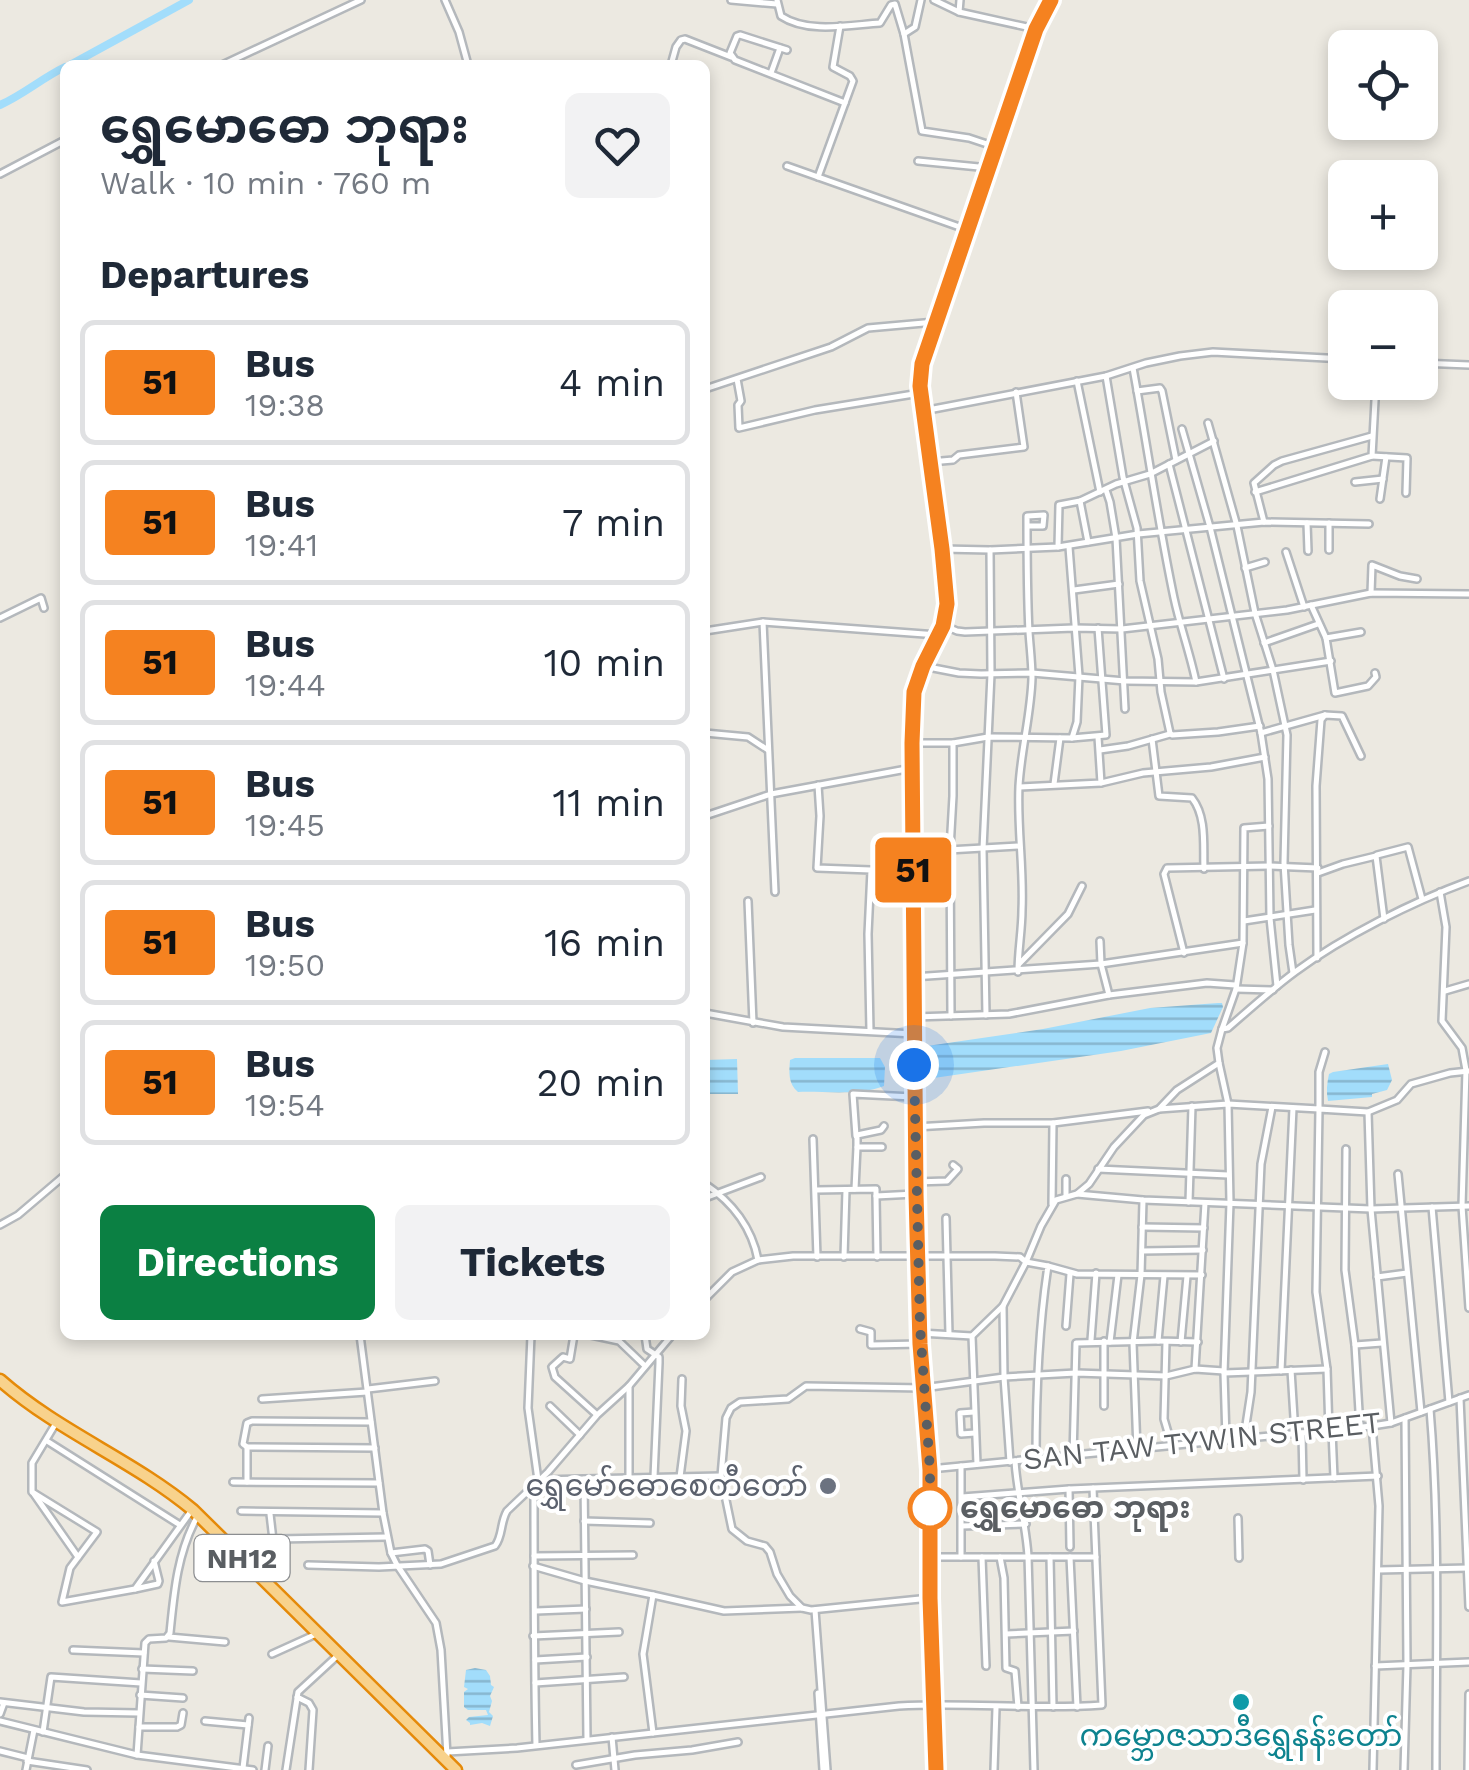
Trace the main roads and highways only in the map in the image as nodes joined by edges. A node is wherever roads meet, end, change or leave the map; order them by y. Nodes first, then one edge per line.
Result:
1 (1051, 0) edge
2 (0, 1383) edge
3 (254, 1573) junction
4 (451, 1765) edge
5 (936, 1770) edge

1 - 5 main road
2 - 3 highway, NH12
3 - 4 highway, NH12
3 - 4 highway, NH12

